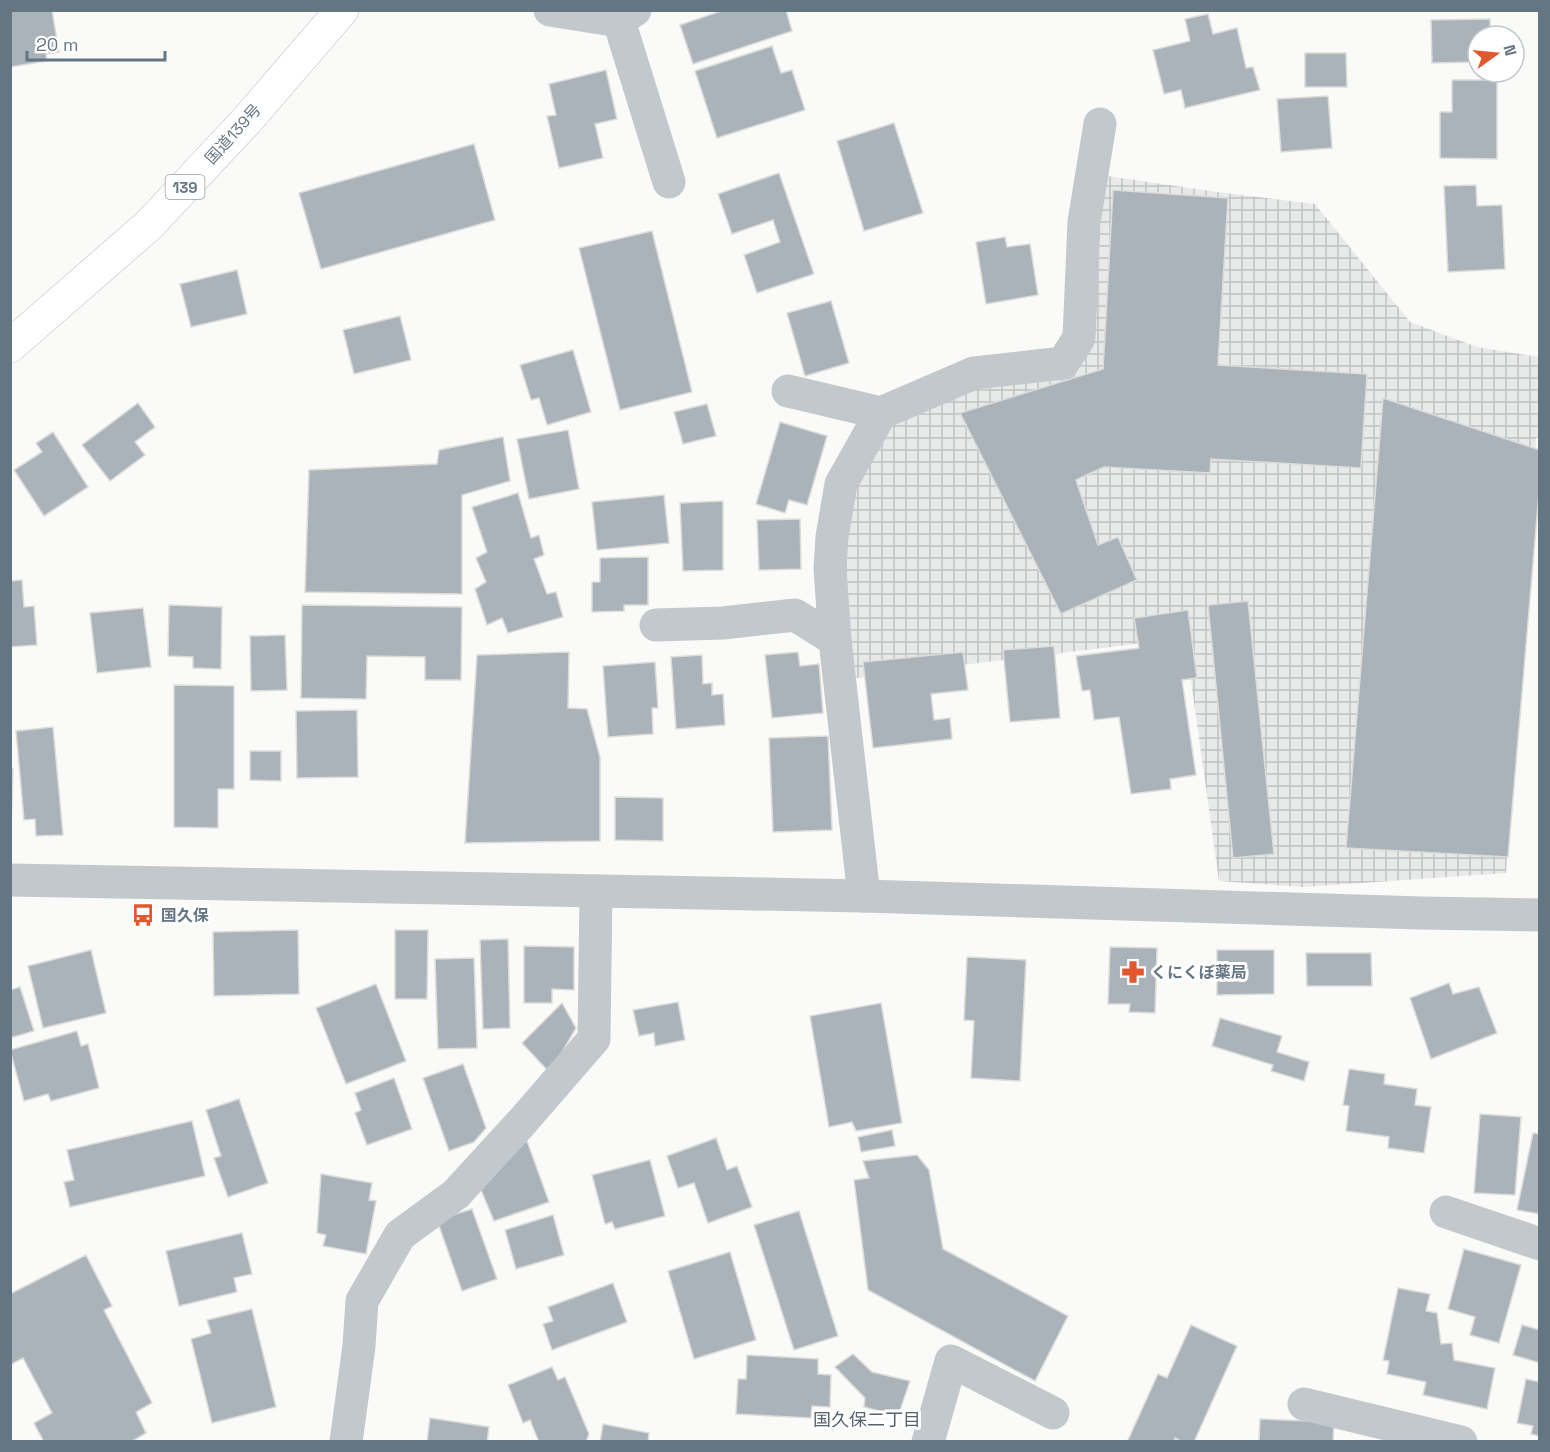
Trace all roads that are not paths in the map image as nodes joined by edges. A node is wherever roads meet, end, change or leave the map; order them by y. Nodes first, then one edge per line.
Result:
1 (342, 10) edge
2 (550, 10) edge
3 (627, 16) edge
4 (1100, 124) dead end
5 (669, 182) dead end
6 (10, 346) edge
7 (789, 391) dead end
8 (881, 413) junction
9 (656, 625) dead end
10 (836, 640) junction
11 (10, 880) edge
12 (596, 891) junction
13 (864, 896) junction
14 (1539, 915) edge
15 (1446, 1212) dead end
16 (1539, 1244) edge
17 (1304, 1404) dead end
18 (1053, 1413) dead end
19 (346, 1442) edge
20 (928, 1442) edge
21 (1461, 1442) edge

1 - 6 highway, 国道139号 / 139
2 - 3 street
3 - 5 street
4 - 8 street
7 - 8 street
8 - 10 street
9 - 10 street
10 - 13 street
11 - 12 street
12 - 13 street
12 - 19 street
13 - 14 street
15 - 16 street
17 - 21 street
18 - 20 street

